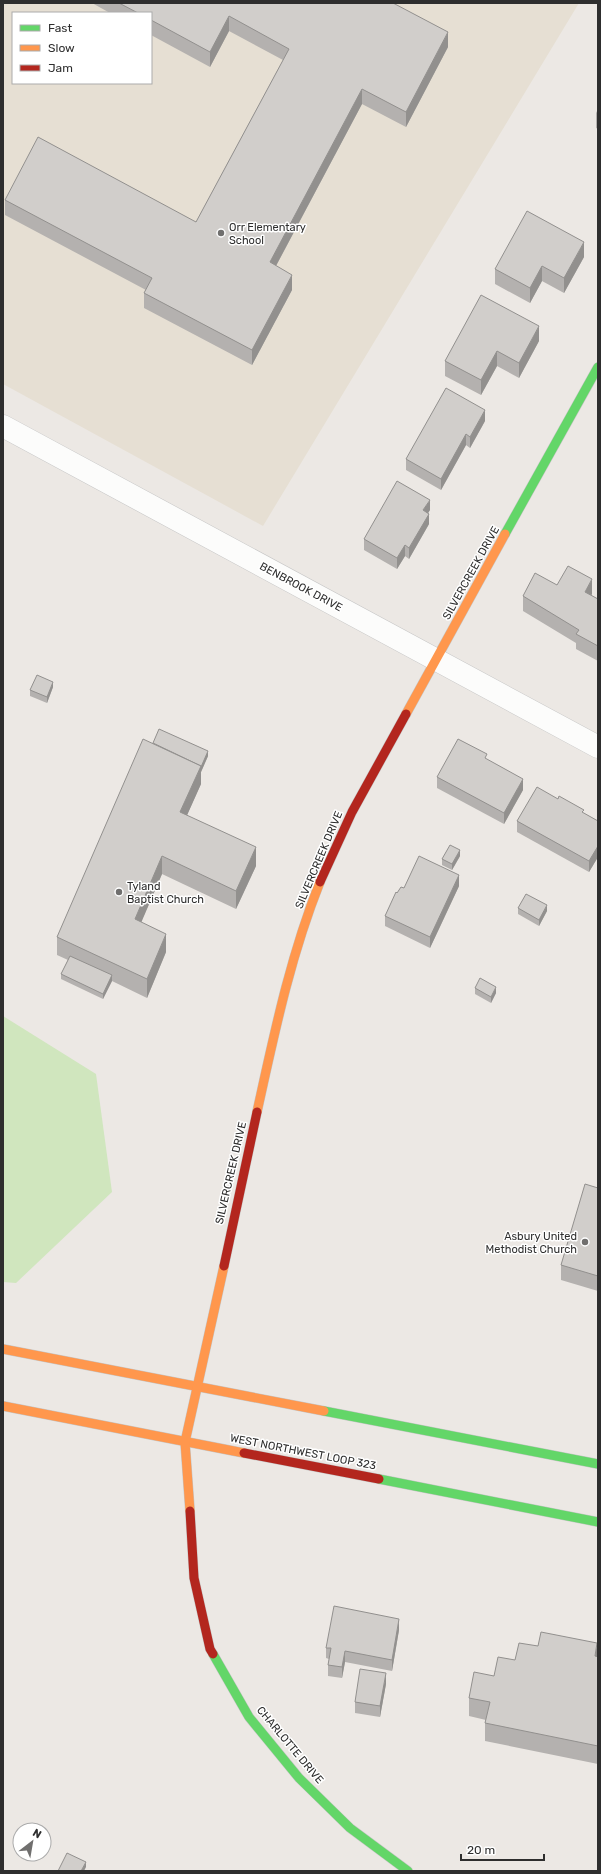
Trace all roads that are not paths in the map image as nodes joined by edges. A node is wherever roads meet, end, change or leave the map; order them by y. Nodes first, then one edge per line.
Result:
1 (598, 367) edge
2 (3, 426) edge
3 (437, 660) junction
4 (598, 747) edge
5 (3, 1349) edge
6 (196, 1388) junction
7 (3, 1406) edge
8 (185, 1442) junction
9 (598, 1464) edge
10 (598, 1522) edge
11 (408, 1871) edge

1 - 3 main road, SILVERCREEK DRIVE
2 - 3 street, BENBROOK DRIVE
3 - 4 street, BENBROOK DRIVE
3 - 6 main road, SILVERCREEK DRIVE
5 - 6 main road
6 - 8 main road, CHARLOTTE DRIVE
6 - 9 main road
7 - 8 main road, WEST NORTHWEST LOOP 323
8 - 10 main road, WEST NORTHWEST LOOP 323
8 - 11 main road, CHARLOTTE DRIVE

